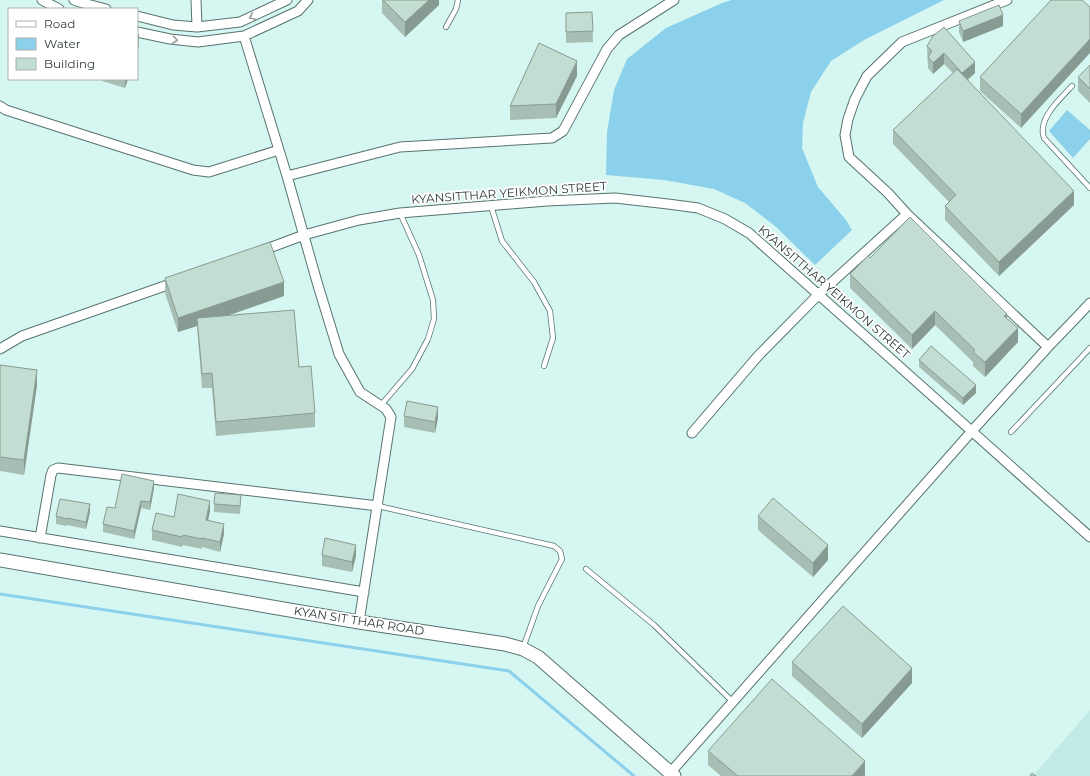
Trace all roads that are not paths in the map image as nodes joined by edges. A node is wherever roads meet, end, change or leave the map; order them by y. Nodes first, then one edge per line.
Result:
1 (42, 0) edge
2 (196, 0) edge
3 (287, 0) edge
4 (308, 0) edge
5 (458, 0) edge
6 (674, 0) edge
7 (1007, 0) edge
8 (77, 1) edge
9 (57, 8) edge
10 (102, 8) edge
11 (138, 16) edge
12 (446, 27) dead end
13 (197, 28) junction
14 (138, 32) edge
15 (244, 36) junction
16 (1072, 86) dead end
17 (0, 106) edge
18 (279, 150) junction
19 (287, 176) junction
20 (1090, 188) edge
21 (490, 206) junction
22 (400, 213) junction
23 (907, 214) junction
24 (304, 236) junction
25 (254, 254) edge
26 (182, 279) edge
27 (818, 294) junction
28 (1090, 303) edge
29 (1048, 347) junction
30 (1090, 348) edge
31 (0, 349) edge
32 (544, 366) dead end
33 (380, 406) junction
34 (972, 431) junction
35 (1011, 432) dead end
36 (692, 433) dead end
37 (378, 506) junction
38 (0, 531) edge
39 (1090, 537) edge
40 (40, 538) junction
41 (0, 560) edge
42 (586, 569) dead end
43 (364, 592) junction
44 (359, 622) junction
45 (523, 649) junction
46 (733, 702) junction
47 (672, 774) edge

1 - 9 street
2 - 13 street
3 -> 13 street
4 - 15 street
5 - 12 lane
6 - 19 street
7 - 23 street
8 - 10 street
11 - 13 street
14 -> 15 street
15 - 18 street
16 - 20 lane
17 - 18 street
18 - 19 street
19 - 24 street
21 - 22 street, KYANSITTHAR YEIKMON STREET
21 - 27 street, KYANSITTHAR YEIKMON STREET
21 - 32 lane
22 - 24 street, KYANSITTHAR YEIKMON STREET
22 - 33 lane
23 - 27 street
23 - 29 street
24 - 25 street, KYANSITTHAR YEIKMON STREET
24 - 33 street
26 - 31 street
27 - 34 street, KYANSITTHAR YEIKMON STREET
27 - 36 street
28 - 29 street
29 - 34 street
30 - 35 lane
33 - 37 street
34 - 39 street, KYANSITTHAR YEIKMON STREET
34 - 46 street
37 - 40 street
37 - 43 street
37 - 45 lane
38 - 40 street
40 - 43 street
41 - 44 main road, KYAN SIT THAR ROAD
42 - 46 lane
43 - 44 street
44 - 45 main road, KYAN SIT THAR ROAD
45 - 47 main road, KYAN SIT THAR ROAD
46 - 47 street

